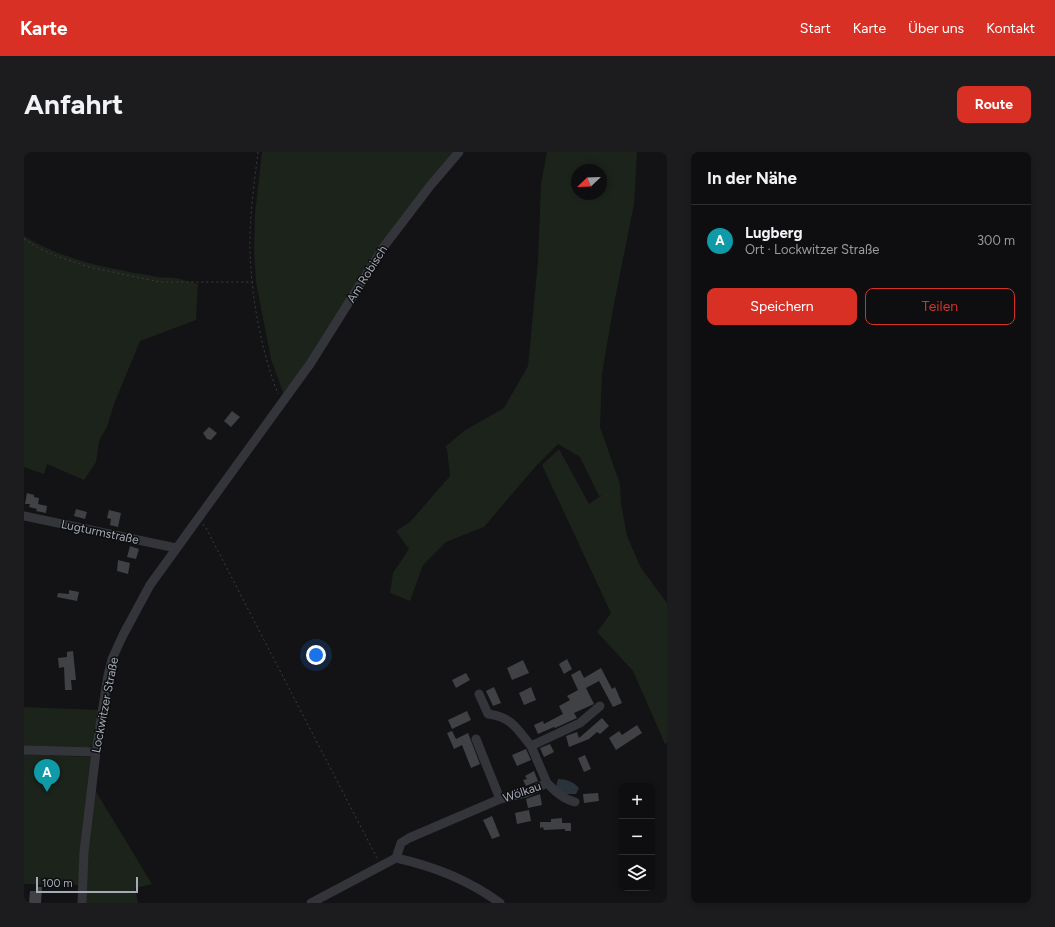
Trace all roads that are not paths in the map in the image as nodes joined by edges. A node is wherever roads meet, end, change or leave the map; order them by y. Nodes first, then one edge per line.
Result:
1 (459, 152) edge
2 (274, 412) joint
3 (24, 516) edge
4 (176, 548) junction
5 (479, 694) dead end
6 (600, 706) dead end
7 (476, 739) dead end
8 (531, 746) junction
9 (24, 750) edge
10 (96, 752) junction
11 (547, 783) junction
12 (500, 799) junction
13 (575, 802) dead end
14 (396, 858) junction
15 (82, 903) edge
16 (311, 903) edge
17 (500, 903) edge

1 - 2 street, Am Robisch
2 - 4 street, Lockwitzer Straße
3 - 4 street, Lugturmstraße
4 - 10 street, Lockwitzer Straße
5 - 8 street, Wölkau
6 - 8 street
7 - 12 street
8 - 11 street, Wölkau
9 - 10 street
10 - 15 street, Lockwitzer Straße
11 - 12 street, Wölkau
11 - 13 street
12 - 14 street, Wölkau
14 - 16 street
14 - 17 street

